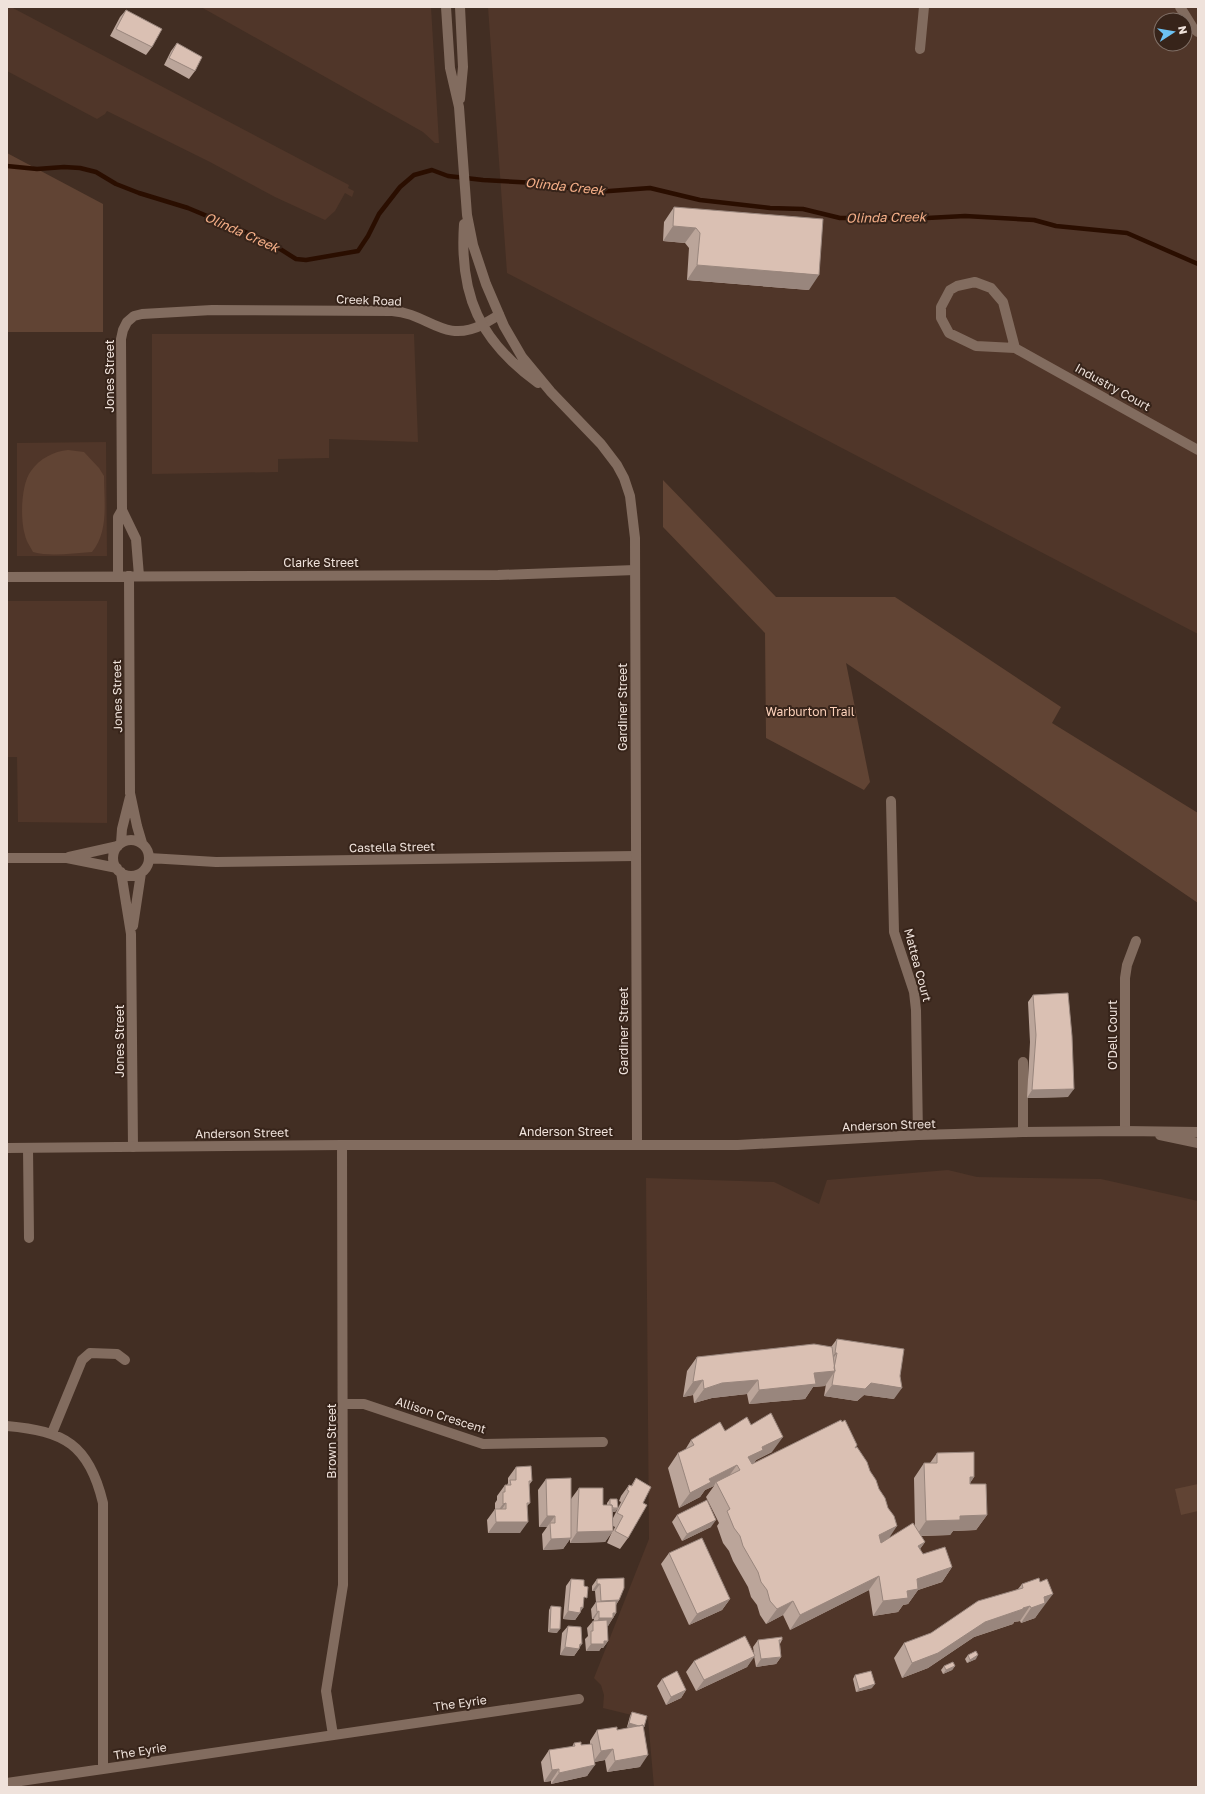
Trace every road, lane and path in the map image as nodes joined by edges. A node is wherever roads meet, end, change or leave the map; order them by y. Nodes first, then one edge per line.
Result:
1 (446, 7) edge
2 (460, 7) edge
3 (924, 7) edge
4 (1180, 7) edge
5 (1198, 32) edge
6 (920, 49) dead end
7 (459, 107) junction
8 (465, 204) junction
9 (298, 312) joint
10 (499, 315) junction
11 (482, 324) junction
12 (1014, 348) junction
13 (551, 392) junction
14 (1198, 450) edge
15 (122, 510) junction
16 (635, 570) junction
17 (118, 576) junction
18 (134, 576) junction
19 (7, 577) edge
20 (130, 793) junction
21 (891, 801) dead end
22 (142, 843) junction
23 (119, 845) junction
24 (635, 856) junction
25 (7, 858) edge
26 (67, 858) junction
27 (149, 858) junction
28 (119, 870) junction
29 (141, 873) junction
30 (131, 934) junction
31 (1136, 941) dead end
32 (1023, 1062) dead end
33 (1125, 1131) junction
34 (1023, 1132) junction
35 (1198, 1132) edge
36 (918, 1135) junction
37 (1198, 1143) edge
38 (636, 1144) junction
39 (342, 1145) junction
40 (133, 1147) junction
41 (7, 1148) edge
42 (28, 1148) junction
43 (29, 1238) dead end
44 (125, 1360) dead end
45 (344, 1404) junction
46 (7, 1426) edge
47 (52, 1433) junction
48 (604, 1442) dead end
49 (579, 1699) dead end
50 (333, 1735) junction
51 (103, 1769) junction
52 (7, 1783) edge

1 - 7 street
2 - 7 street
3 - 6 street
4 - 5 street
7 - 8 street
8 - 10 street, Gardiner Street
8 - 11 street
9 - 11 street, Creek Road
9 - 15 street, Jones Street
10 - 11 street, Creek Road
10 - 13 street, Gardiner Street
11 - 13 street
12 - 12 street, Industry Court
12 - 14 street, Industry Court
13 - 16 street, Gardiner Street
15 - 17 street, Jones Street
15 - 18 street, Jones Street
16 - 18 street, Clarke Street
16 - 24 street, Gardiner Street
17 - 18 street, Clarke Street
17 - 19 street, Clarke Street
18 - 20 street, Jones Street
20 - 22 street, Jones Street
20 - 23 street, Jones Street
21 - 36 street, Mattea Court
22 - 23 street
22 - 27 street
23 - 26 street
23 - 28 street
24 - 27 street, Castella Street
24 - 38 street, Gardiner Street
25 - 26 street
26 - 28 street
27 - 29 street
28 - 29 street
28 - 30 street, Jones Street
29 - 30 street, Jones Street
30 - 40 street, Jones Street
31 - 33 street, O'Dell Court
32 - 34 street
33 - 34 street, Anderson Street
33 - 35 street, Anderson Street
33 - 37 street, Anderson Street
34 - 36 street, Anderson Street
36 - 38 street, Anderson Street
38 - 39 street, Anderson Street
39 - 40 street, Anderson Street
39 - 45 street, Brown Street
40 - 42 street, Anderson Street
41 - 42 street, Anderson Street
42 - 43 street
44 - 47 street
45 - 48 street, Allison Crescent
45 - 50 street, Brown Street
46 - 47 street, The Eyrie
47 - 51 street, The Eyrie
49 - 50 street, The Eyrie
50 - 51 street, The Eyrie
51 - 52 street

